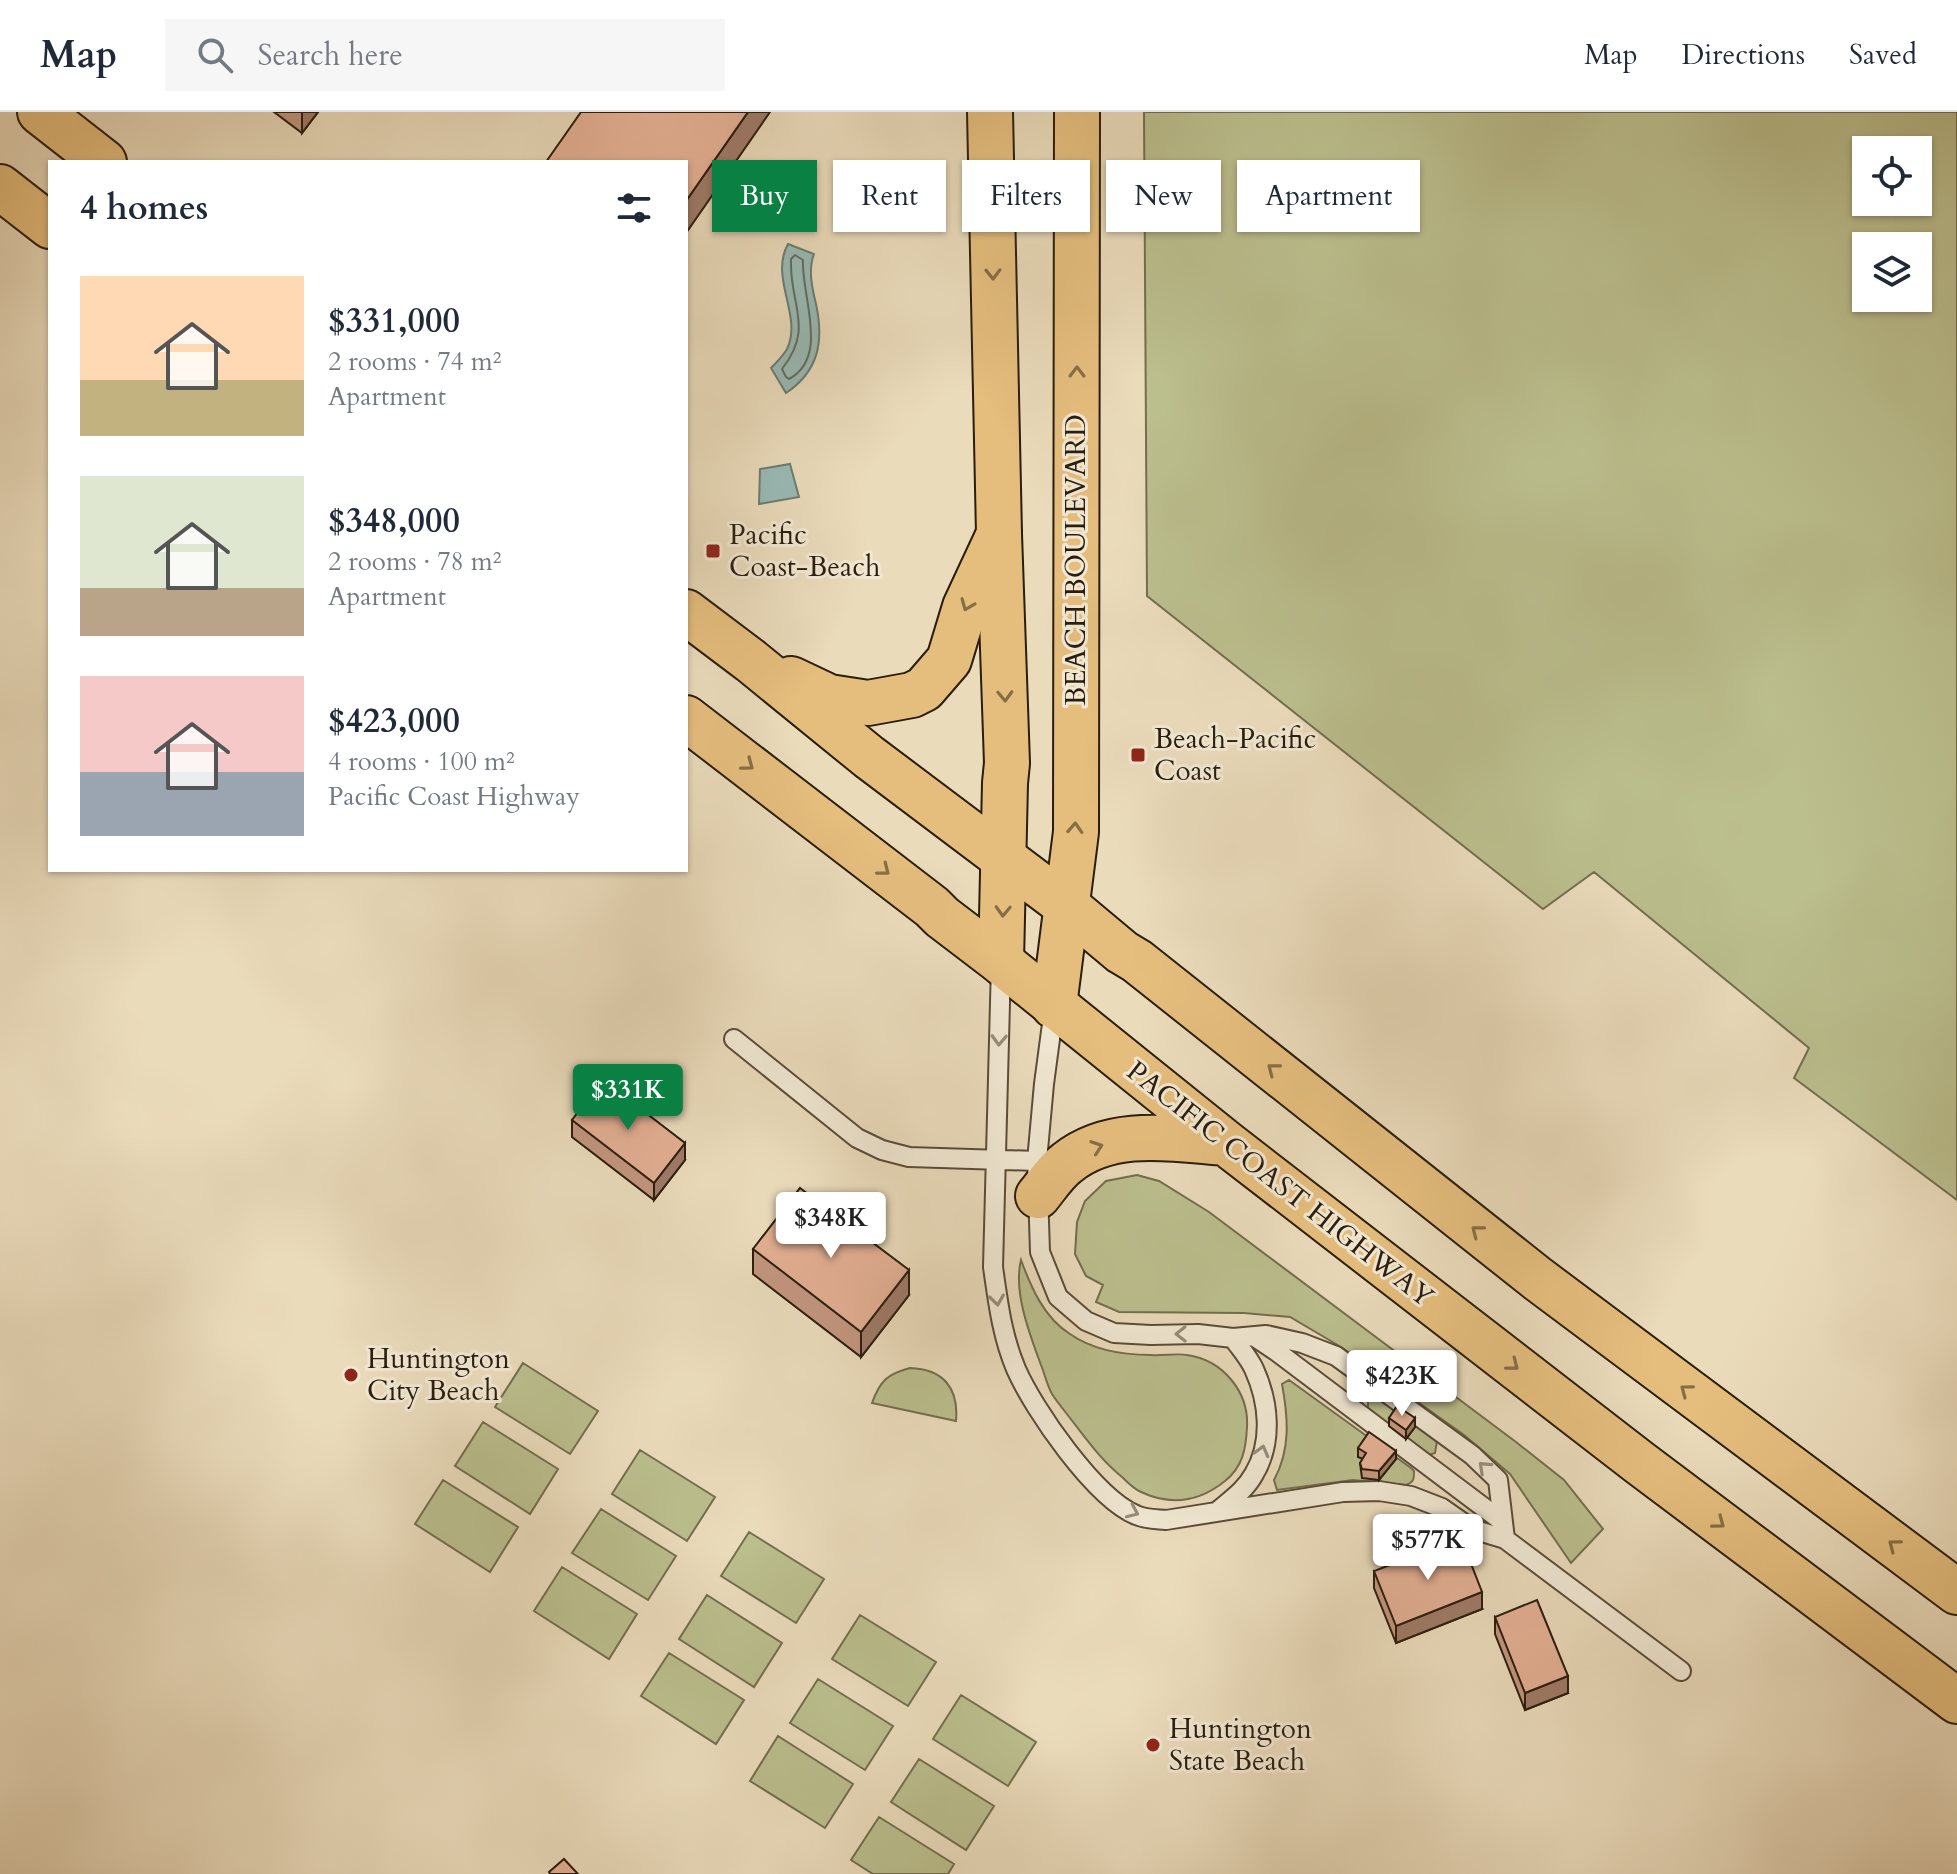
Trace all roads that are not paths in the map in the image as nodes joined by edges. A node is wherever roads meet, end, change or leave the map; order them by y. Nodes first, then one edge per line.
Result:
1 (40, 112) edge
2 (990, 112) edge
3 (1077, 112) edge
4 (101, 160) edge
5 (0, 187) edge
6 (48, 224) edge
7 (999, 534) junction
8 (688, 614) edge
9 (751, 661) junction
10 (688, 720) edge
11 (1005, 860) junction
12 (1067, 906) junction
13 (1001, 962) junction
14 (1054, 1006) junction
15 (734, 1039) dead end
16 (1226, 1143) junction
17 (995, 1159) junction
18 (1038, 1179) junction
19 (1253, 1336) junction
20 (1233, 1338) junction
21 (1217, 1512) junction
22 (1504, 1530) junction
23 (1957, 1592) edge
24 (1681, 1671) dead end
25 (1957, 1701) edge

1 - 4 main road
2 -> 7 main road
12 -> 3 main road, BEACH BOULEVARD
5 - 6 main road
7 -> 9 main road
7 -> 11 main road
8 - 9 main road
9 - 11 main road
10 -> 13 main road, PACIFIC COAST HIGHWAY
11 - 12 main road
11 -> 13 main road
12 - 14 main road, BEACH BOULEVARD
23 -> 12 main road
13 - 14 main road, PACIFIC COAST HIGHWAY
13 -> 17 lane
14 - 16 main road, PACIFIC COAST HIGHWAY
14 - 18 lane
15 - 17 lane
18 -> 16 main road
16 -> 25 main road, PACIFIC COAST HIGHWAY
17 - 18 lane
17 -> 21 lane
20 -> 18 lane
19 - 20 lane
19 - 22 lane
22 -> 19 lane
21 -> 20 lane
21 - 22 lane
22 - 24 lane

